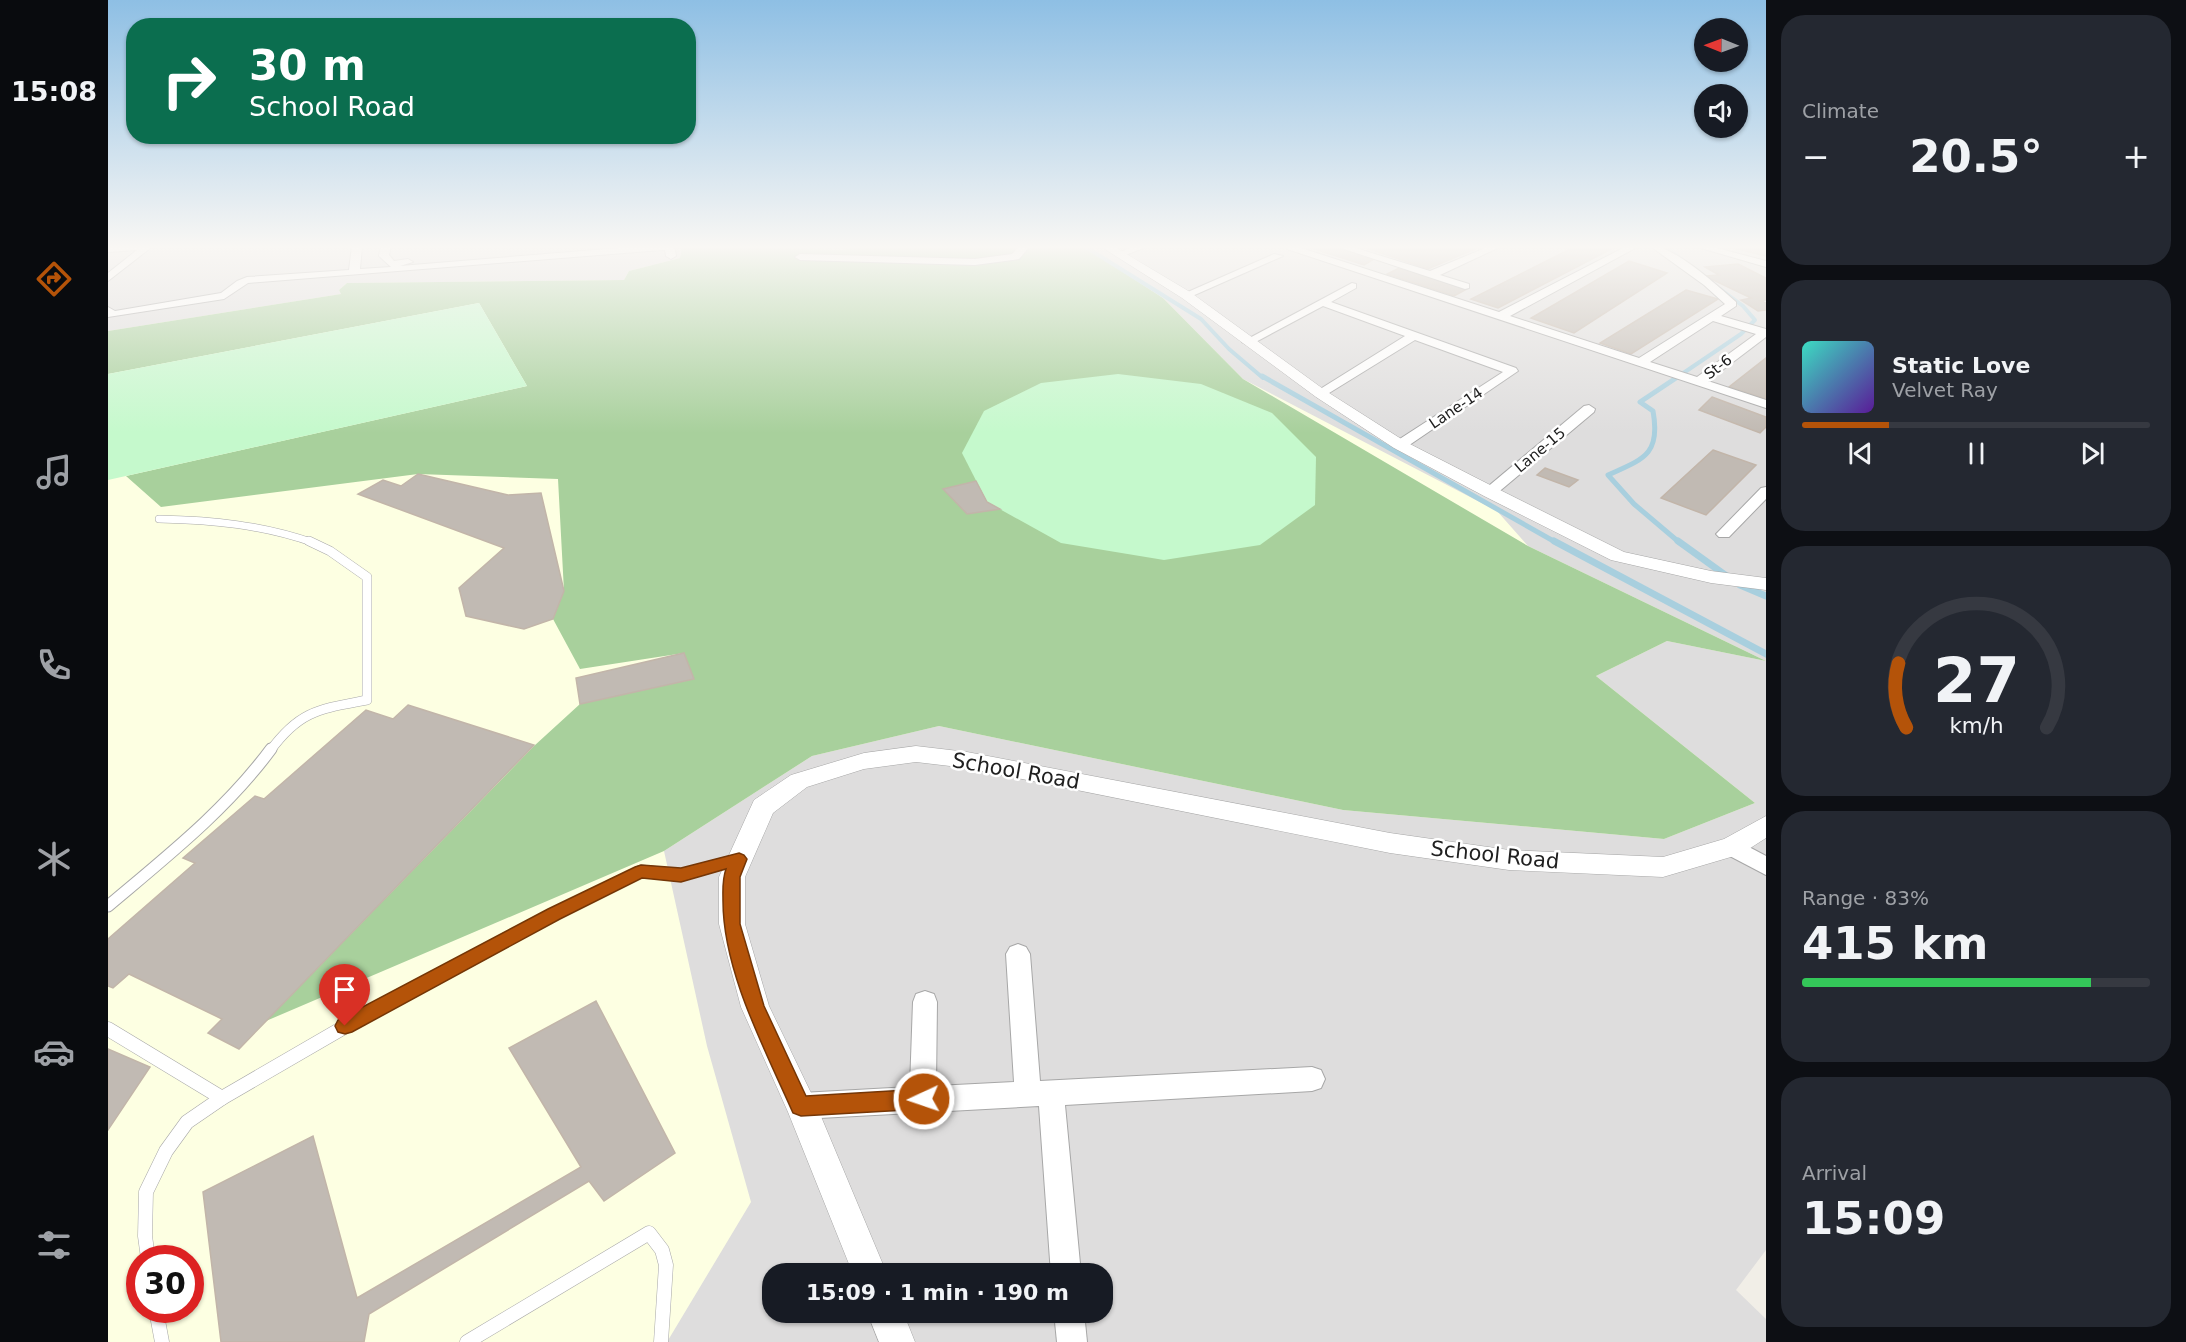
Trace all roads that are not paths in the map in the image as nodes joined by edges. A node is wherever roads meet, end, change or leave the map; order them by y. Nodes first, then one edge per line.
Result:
1 (150, 309) edge
2 (1204, 309) edge
3 (1310, 309) edge
4 (1340, 309) edge
5 (1474, 309) edge
6 (1515, 309) edge
7 (1725, 309) edge
8 (108, 310) edge
9 (1499, 317) junction
10 (1712, 317) junction
11 (1765, 332) edge
12 (1414, 335) junction
13 (1248, 342) junction
14 (1640, 363) junction
15 (1699, 382) junction
16 (1321, 394) junction
17 (1766, 404) edge
18 (1589, 409) dead end
19 (1400, 445) junction
20 (1766, 491) edge
21 (1491, 492) junction
22 (159, 519) dead end
23 (1724, 534) dead end
24 (1766, 584) edge
25 (1766, 826) edge
26 (1732, 847) junction
27 (739, 859) junction
28 (1766, 866) edge
29 (108, 906) edge
30 (1018, 954) dead end
31 (925, 1002) dead end
32 (108, 1029) edge
33 (1312, 1079) dead end
34 (1039, 1093) junction
35 (222, 1098) junction
36 (924, 1099) junction
37 (801, 1106) junction
38 (146, 1245) edge
39 (865, 1263) edge
40 (1064, 1263) edge
41 (158, 1323) edge
42 (889, 1323) edge
43 (1070, 1323) edge
44 (162, 1342) edge
45 (467, 1342) edge
46 (661, 1342) edge
47 (897, 1342) edge
48 (1072, 1342) edge

1 - 8 street
2 - 13 street
3 - 13 street
4 - 12 street
5 - 9 street
6 - 9 street
7 - 10 street
9 - 14 street
10 - 11 street
10 - 14 street
11 - 15 street, St-6
12 - 16 street
12 - 19 street, Lane-14
13 - 16 street
14 - 15 street
15 - 17 street
16 - 19 street
18 - 21 street, Lane-15
19 - 21 street
20 - 23 street
21 - 24 street
22 - 29 lane
25 - 26 street, School Road
26 - 27 street, School Road
26 - 28 street
27 - 35 lane
27 - 37 street, School Road
30 - 34 street
31 - 36 street
32 - 35 lane
33 - 34 street
34 - 36 street
34 - 40 street
35 - 38 lane
36 - 37 street
37 - 39 street, School Road
41 - 44 lane
42 - 47 street
43 - 48 street
45 - 46 lane

